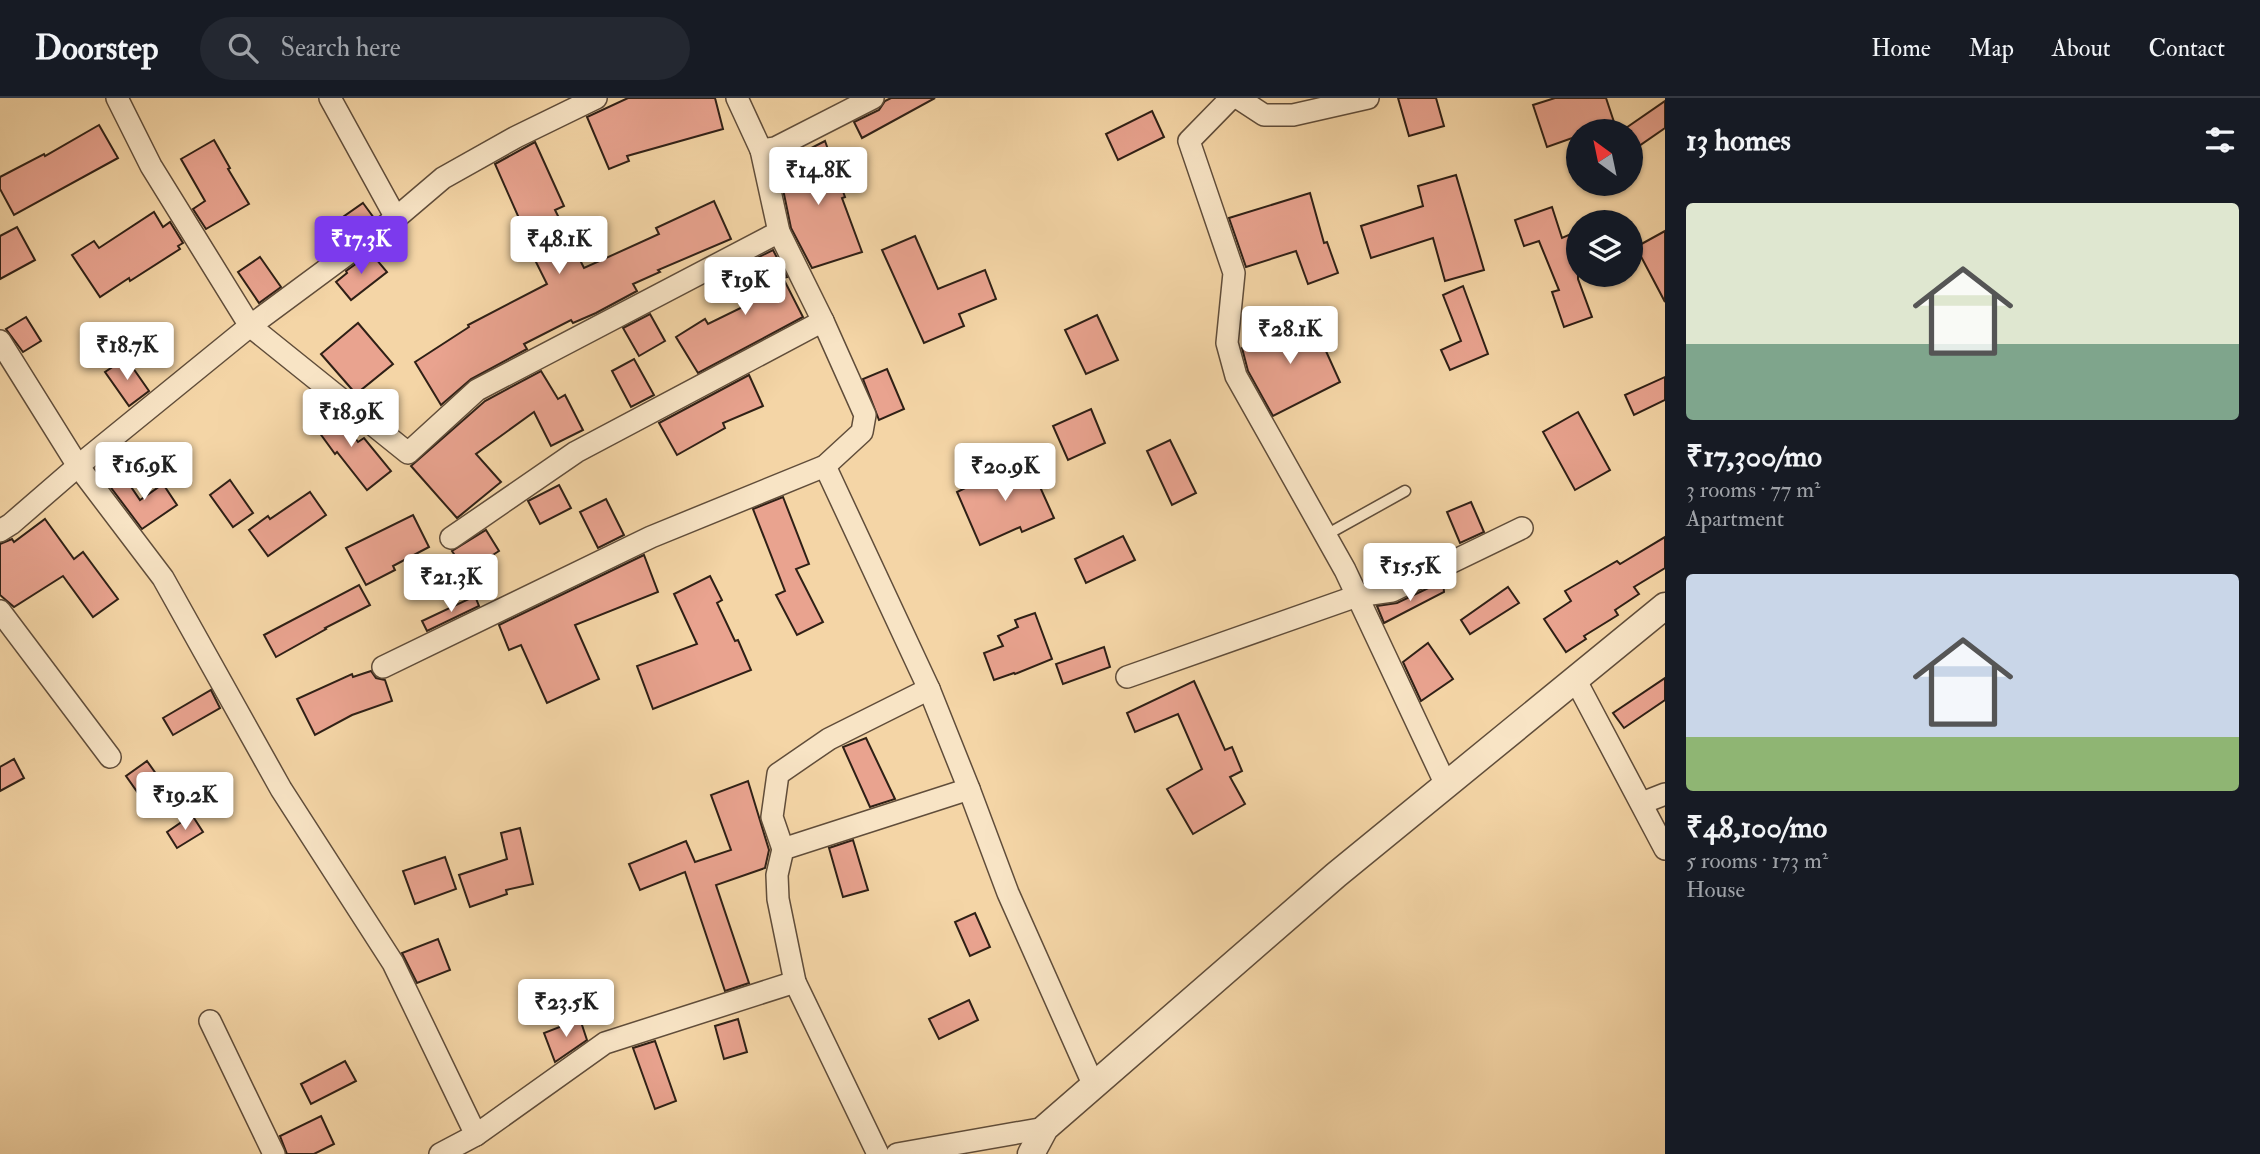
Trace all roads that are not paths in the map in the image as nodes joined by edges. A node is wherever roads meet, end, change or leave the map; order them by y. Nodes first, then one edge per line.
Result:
1 (117, 98) edge
2 (330, 98) edge
3 (596, 98) edge
4 (737, 98) edge
5 (873, 98) edge
6 (1231, 98) edge
7 (1238, 98) edge
8 (1368, 98) edge
9 (761, 150) junction
10 (396, 218) junction
11 (779, 232) junction
12 (823, 321) junction
13 (250, 326) junction
14 (0, 341) edge
15 (78, 466) junction
16 (825, 466) junction
17 (1405, 491) dead end
18 (1522, 528) dead end
19 (0, 531) edge
20 (1326, 536) junction
21 (451, 538) dead end
22 (1357, 596) junction
23 (1665, 606) edge
24 (0, 611) edge
25 (383, 667) dead end
26 (1127, 677) dead end
27 (1575, 679) junction
28 (929, 689) junction
29 (110, 757) dead end
30 (1446, 785) junction
31 (970, 789) junction
32 (1665, 794) edge
33 (1642, 803) junction
34 (783, 849) junction
35 (1665, 849) edge
36 (795, 982) junction
37 (210, 1021) dead end
38 (1094, 1086) junction
39 (1045, 1128) junction
40 (476, 1135) junction
41 (274, 1154) edge
42 (440, 1154) edge
43 (878, 1154) edge
44 (897, 1154) edge
45 (1031, 1154) edge

1 - 13 street
2 - 10 street
3 - 10 street
4 - 9 street
5 - 9 street
6 - 20 street
7 - 8 street
9 - 11 street
10 - 13 street
11 - 12 street
11 - 13 street
12 - 16 street
12 - 21 street
13 - 15 street
14 - 15 street
15 - 19 street
15 - 40 street
16 - 25 street
16 - 28 street
17 - 20 lane
18 - 22 street
20 - 22 street
22 - 26 street
22 - 30 street
23 - 27 street
24 - 29 street
27 - 30 street
27 - 33 street
28 - 31 street
28 - 34 street
30 - 38 street
31 - 34 street
31 - 38 street
32 - 33 street
33 - 35 street
34 - 36 street
36 - 40 street
36 - 43 street
37 - 41 street
38 - 39 street
39 - 44 street
39 - 45 street
40 - 42 street

